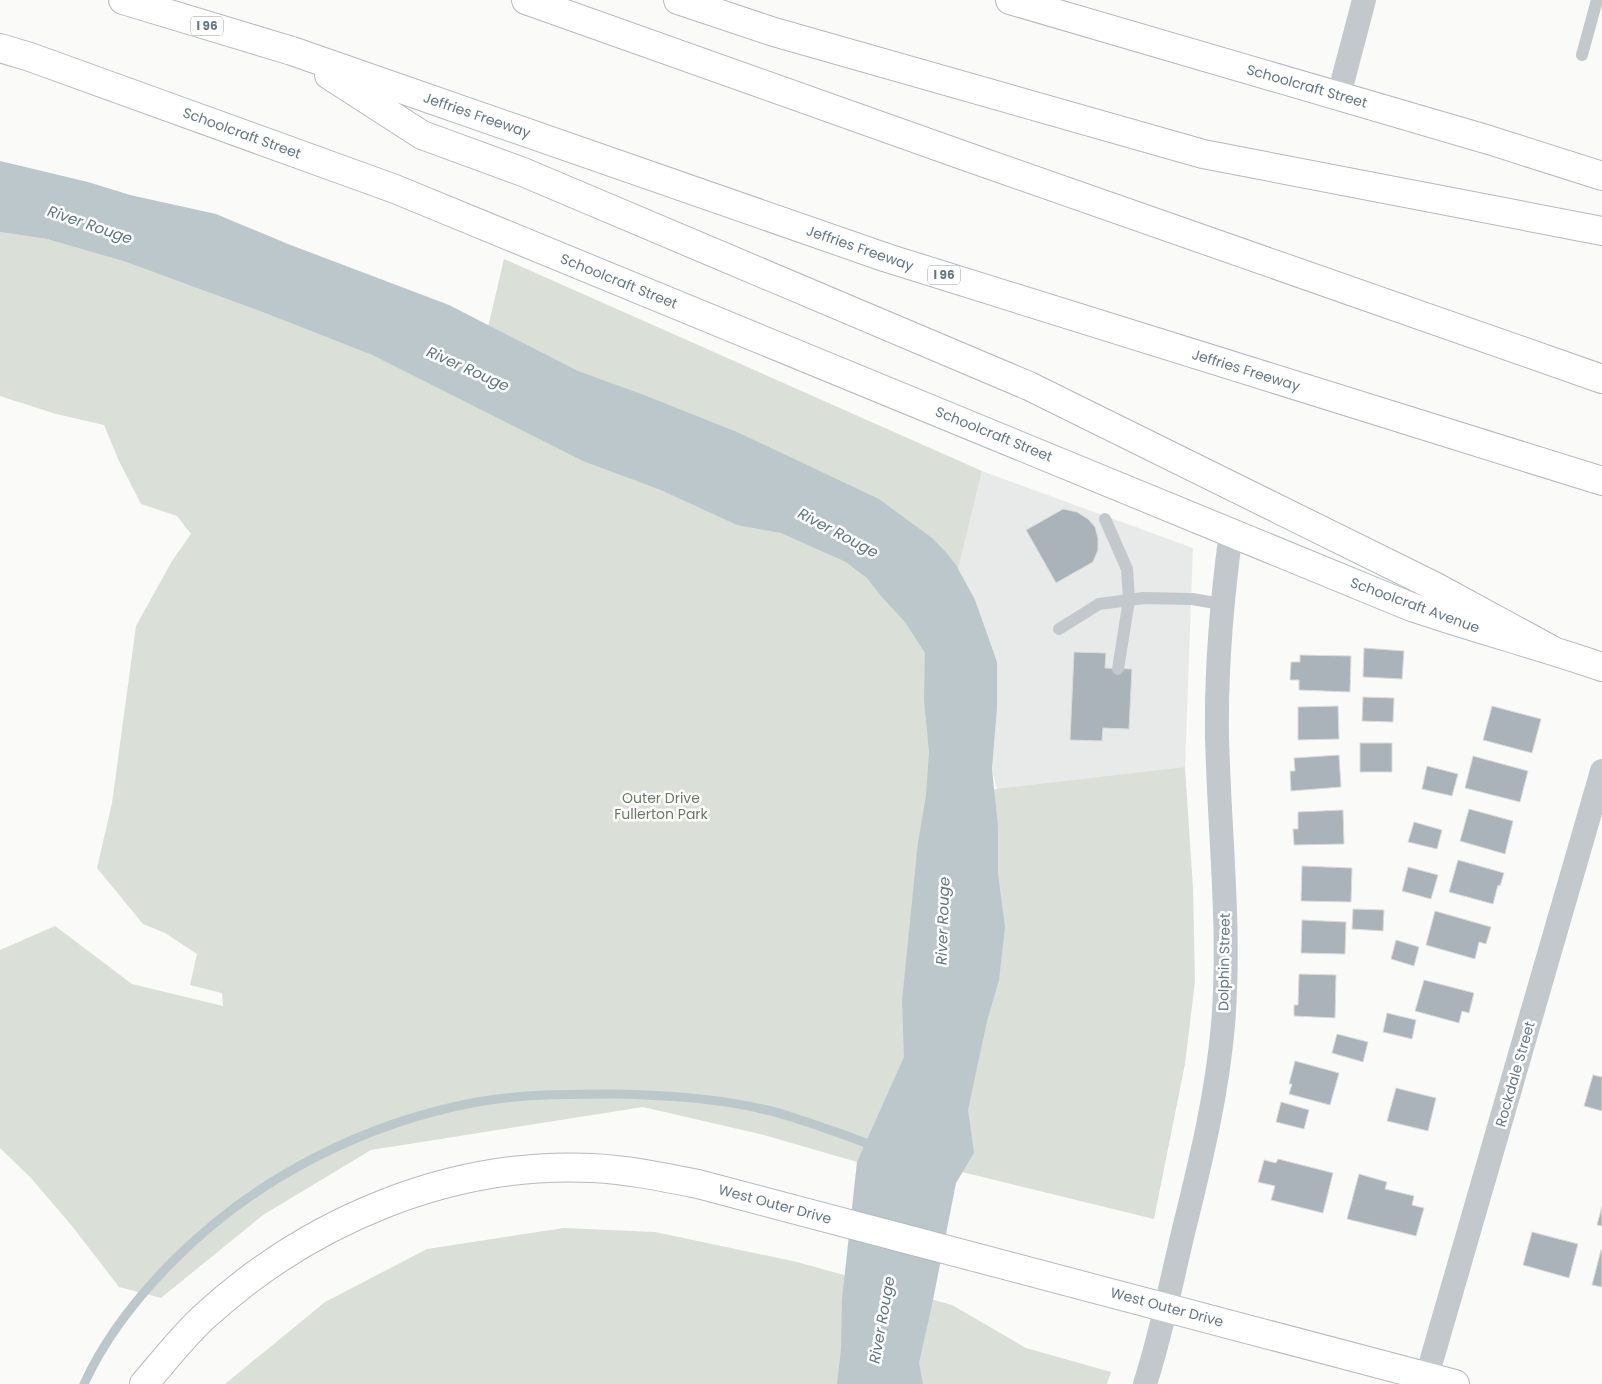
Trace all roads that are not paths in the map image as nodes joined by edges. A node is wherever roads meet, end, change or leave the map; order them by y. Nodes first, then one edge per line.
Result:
1 (123, 0) edge
2 (526, 0) edge
3 (678, 0) edge
4 (1010, 0) edge
5 (1364, 0) edge
6 (1597, 0) edge
7 (0, 48) edge
8 (292, 51) junction
9 (1582, 55) dead end
10 (1339, 96) junction
11 (1602, 176) edge
12 (1602, 232) edge
13 (1602, 378) edge
14 (1602, 480) edge
15 (1105, 519) dead end
16 (1231, 532) junction
17 (1130, 600) junction
18 (1222, 604) junction
19 (1059, 629) dead end
20 (1550, 649) junction
21 (1602, 667) edge
22 (1118, 669) dead end
23 (1602, 771) edge
24 (1166, 1306) junction
25 (1427, 1376) junction
26 (144, 1384) edge
27 (1145, 1384) edge
28 (1455, 1384) edge

1 - 8 main road, Jeffries Freeway / I 96
2 - 13 main road
3 - 12 main road
4 - 10 main road, Schoolcraft Street
5 - 10 street
6 - 9 lane
7 - 16 main road, Schoolcraft Street
8 - 14 main road, Jeffries Freeway / I 96
8 - 20 main road
10 - 11 main road, Schoolcraft Street
15 - 17 lane
16 - 18 street, Dolphin Street
16 - 20 main road, Schoolcraft Avenue
17 - 18 lane
17 - 19 lane
17 - 22 lane
18 - 24 street, Dolphin Street
20 - 21 main road, Schoolcraft Avenue
23 - 25 street, Rockdale Street
24 - 25 main road, West Outer Drive
24 - 26 main road, West Outer Drive
24 - 27 street, Dolphin Street
25 - 28 main road, West Outer Drive

